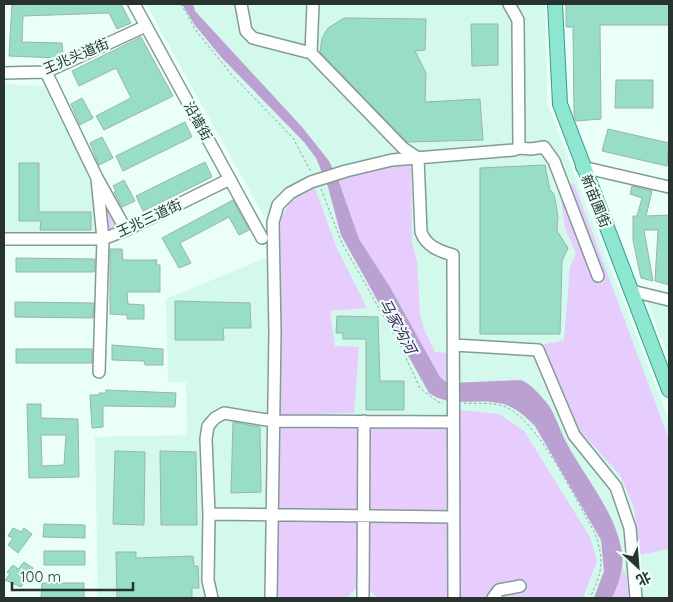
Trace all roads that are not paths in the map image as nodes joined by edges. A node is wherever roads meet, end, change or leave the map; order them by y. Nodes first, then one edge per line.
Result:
1 (134, 4) edge
2 (241, 4) edge
3 (313, 4) edge
4 (508, 4) edge
5 (555, 4) edge
6 (562, 4) edge
7 (146, 26) junction
8 (311, 53) junction
9 (46, 72) junction
10 (4, 73) edge
11 (519, 148) junction
12 (418, 158) junction
13 (586, 167) junction
14 (97, 178) junction
15 (230, 180) junction
16 (669, 187) edge
17 (126, 230) junction
18 (262, 238) dead end
19 (4, 239) edge
20 (103, 239) junction
21 (598, 276) dead end
22 (634, 291) junction
23 (669, 300) edge
24 (454, 345) junction
25 (99, 372) dead end
26 (669, 379) edge
27 (669, 390) edge
28 (273, 421) junction
29 (364, 421) junction
30 (452, 422) junction
31 (209, 514) junction
32 (272, 515) junction
33 (363, 515) junction
34 (453, 517) junction
35 (520, 586) dead end
36 (212, 598) edge
37 (271, 598) edge
38 (363, 598) edge
39 (454, 598) edge
40 (493, 598) edge
41 (636, 598) edge

1 - 7 street, 沿墙街
2 - 8 street
3 - 8 street
4 - 11 street
5 - 13 main road, 新苗圃街
6 - 13 main road, 新苗圃街
7 - 9 street, 王兆头道街
7 - 15 street, 沿墙街
8 - 12 street
9 - 10 street, 王兆头道街
9 - 14 street
11 - 12 street
11 - 21 street
12 - 24 street
12 - 28 street
13 - 16 street
13 - 22 main road, 新苗圃街
14 - 17 street
14 - 20 street
15 - 17 street, 王兆三道街
15 - 18 street, 沿墙街
17 - 20 street, 王兆三道街
19 - 20 street, 王兆三道街
20 - 25 street
22 - 23 street
22 - 26 main road, 新苗圃街
22 - 27 main road, 新苗圃街
24 - 30 street
24 - 41 street
28 - 29 street
28 - 31 street
28 - 32 street
29 - 30 street
29 - 33 street
30 - 34 street
31 - 32 street
31 - 36 street
32 - 33 street
32 - 37 street
33 - 34 street
33 - 38 street
34 - 39 street
35 - 40 street

